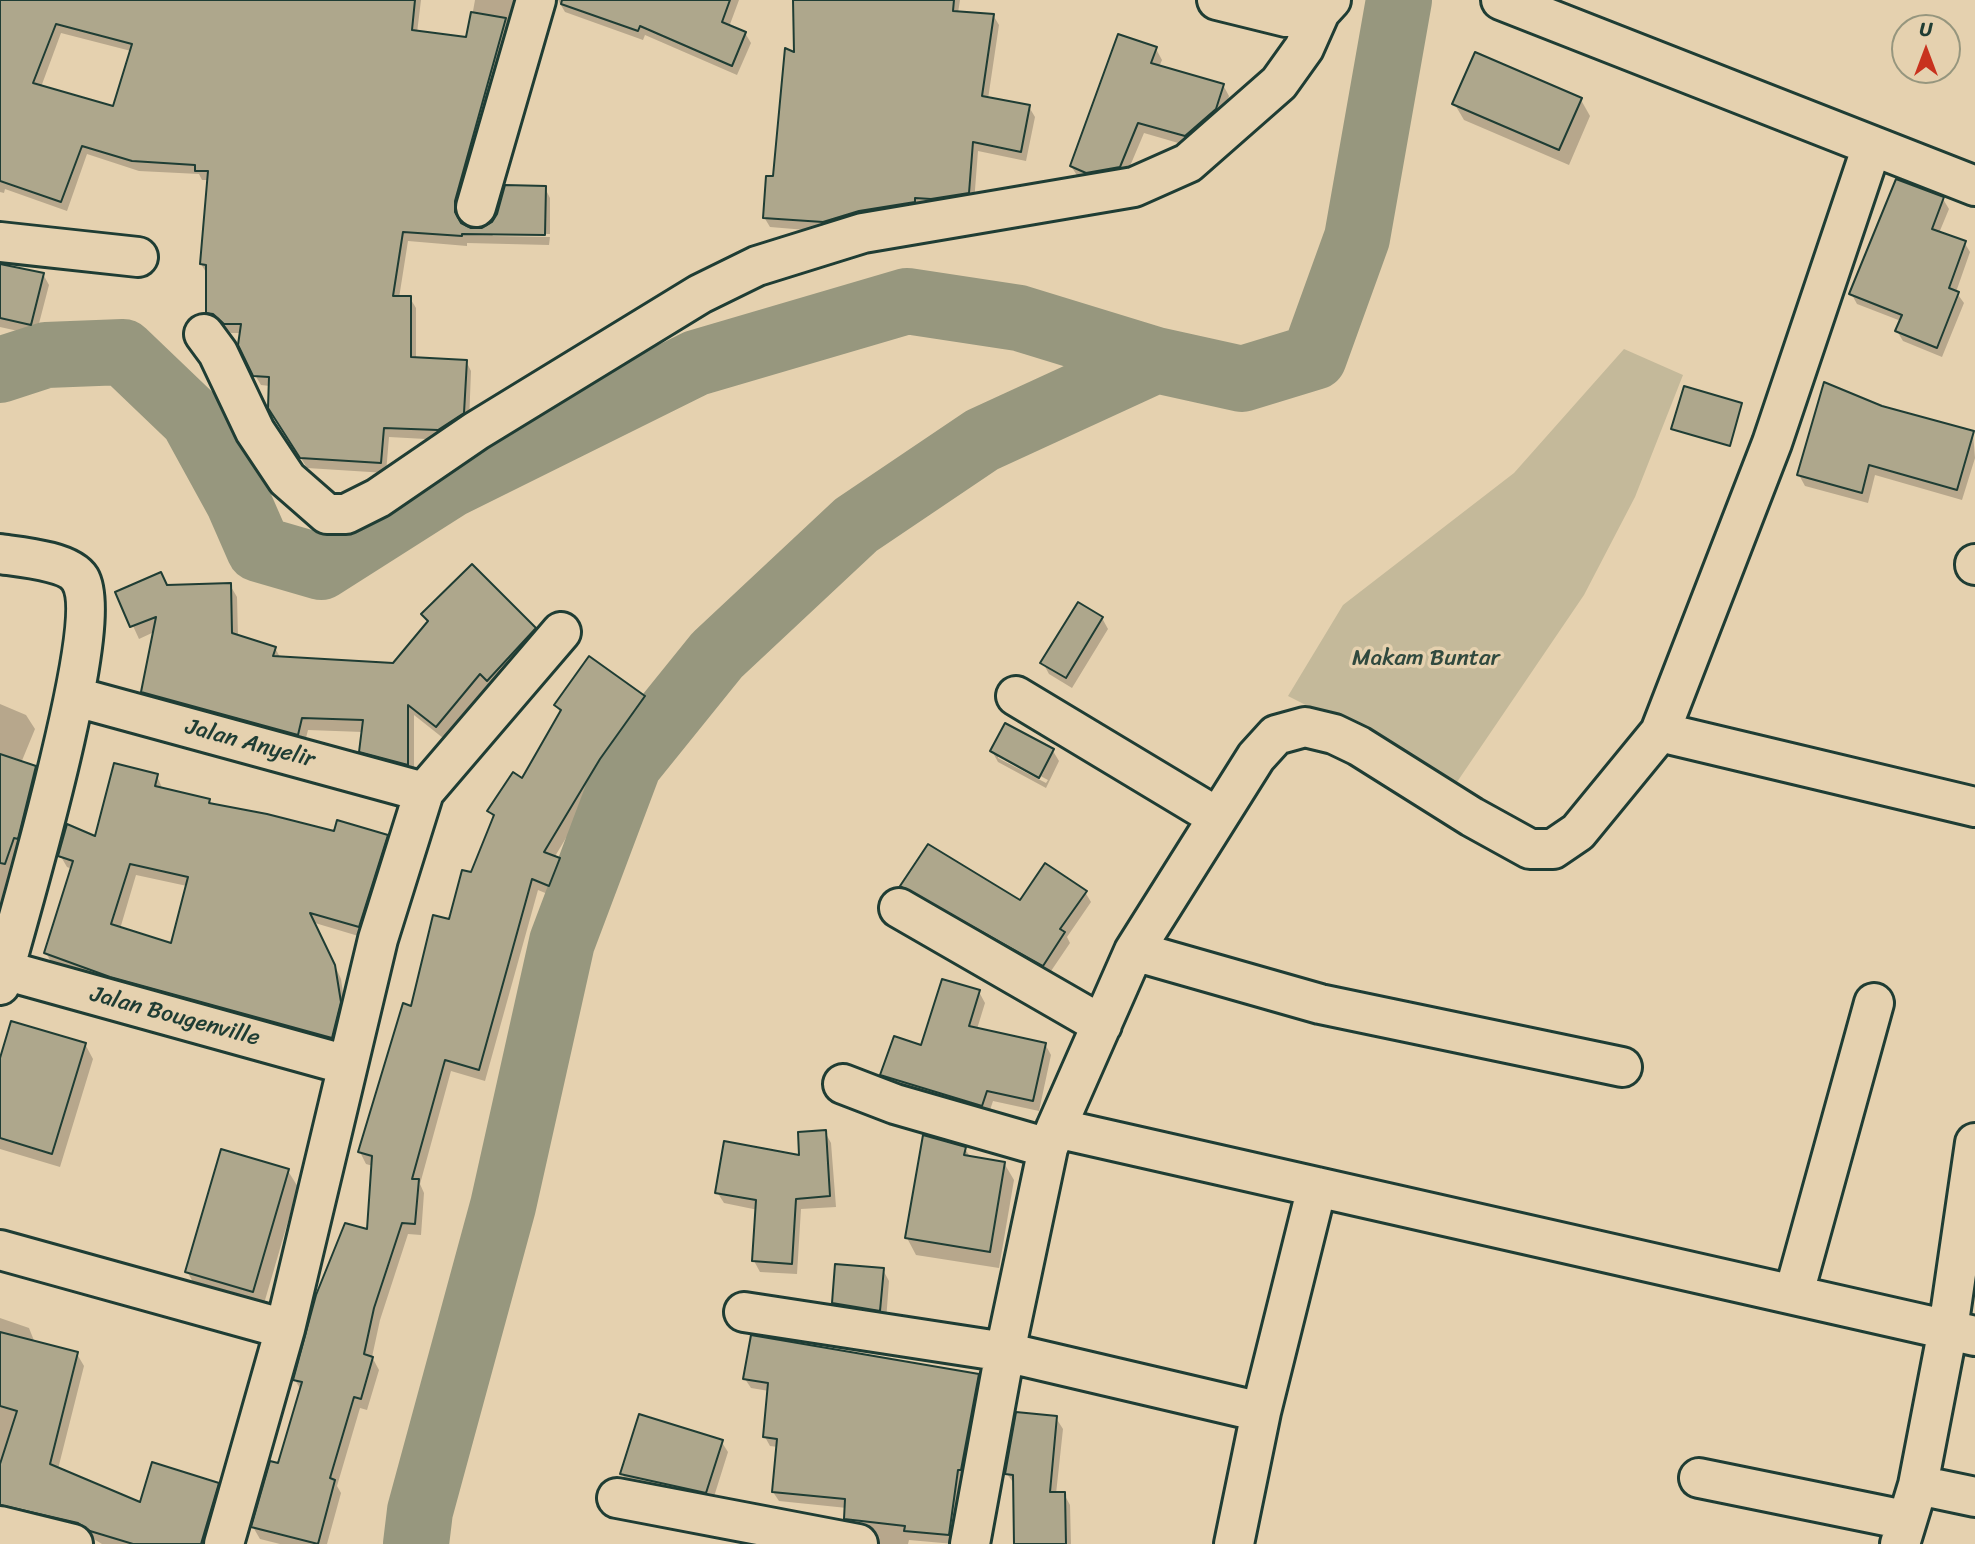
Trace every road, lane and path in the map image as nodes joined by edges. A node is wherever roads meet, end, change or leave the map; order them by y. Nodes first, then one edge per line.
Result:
1 (536, 0) edge
2 (1217, 0) edge
3 (1501, 0) edge
4 (1325, 6) edge
5 (1872, 146) junction
6 (1975, 186) edge
7 (476, 207) dead end
8 (0, 242) edge
9 (138, 257) dead end
10 (204, 334) dead end
11 (0, 554) edge
12 (561, 632) dead end
13 (1016, 696) dead end
14 (76, 697) junction
15 (1660, 732) junction
16 (424, 792) junction
17 (1975, 807) edge
18 (1217, 817) junction
19 (900, 908) dead end
20 (1134, 951) junction
21 (2, 977) edge
22 (1874, 1003) dead end
23 (1102, 1025) junction
24 (347, 1065) junction
25 (1622, 1067) dead end
26 (842, 1084) dead end
27 (1052, 1138) junction
28 (1975, 1143) edge
29 (1317, 1187) junction
30 (0, 1250) edge
31 (1794, 1293) junction
32 (744, 1312) dead end
33 (285, 1329) junction
34 (1962, 1333) edge
35 (1005, 1352) junction
36 (1262, 1412) junction
37 (1699, 1478) dead end
38 (1918, 1485) junction
39 (1975, 1497) edge
40 (617, 1498) dead end
41 (0, 1526) edge
42 (1903, 1532) edge
43 (73, 1544) edge
44 (224, 1544) edge
45 (858, 1544) edge
46 (970, 1544) edge
47 (1234, 1544) edge

1 - 7 street
2 - 4 street
3 - 5 street
4 - 10 street
5 - 6 street
5 - 15 street
8 - 9 street
11 - 14 street
12 - 16 street
13 - 18 street
14 - 16 street, Jalan Anyelir
14 - 21 street
15 - 17 street
15 - 18 street
16 - 24 street
18 - 20 street
19 - 23 street
20 - 23 street
20 - 25 street
21 - 24 street, Jalan Bougenville
22 - 31 street
23 - 27 street
24 - 33 street
26 - 27 street
27 - 29 street
27 - 35 street
28 - 34 street
29 - 31 street
29 - 36 street
30 - 33 street
31 - 34 street
32 - 35 street
33 - 44 street
34 - 38 street
35 - 36 street
35 - 46 street
36 - 47 street
37 - 42 street
38 - 39 street
38 - 42 street
40 - 45 street
41 - 43 street

